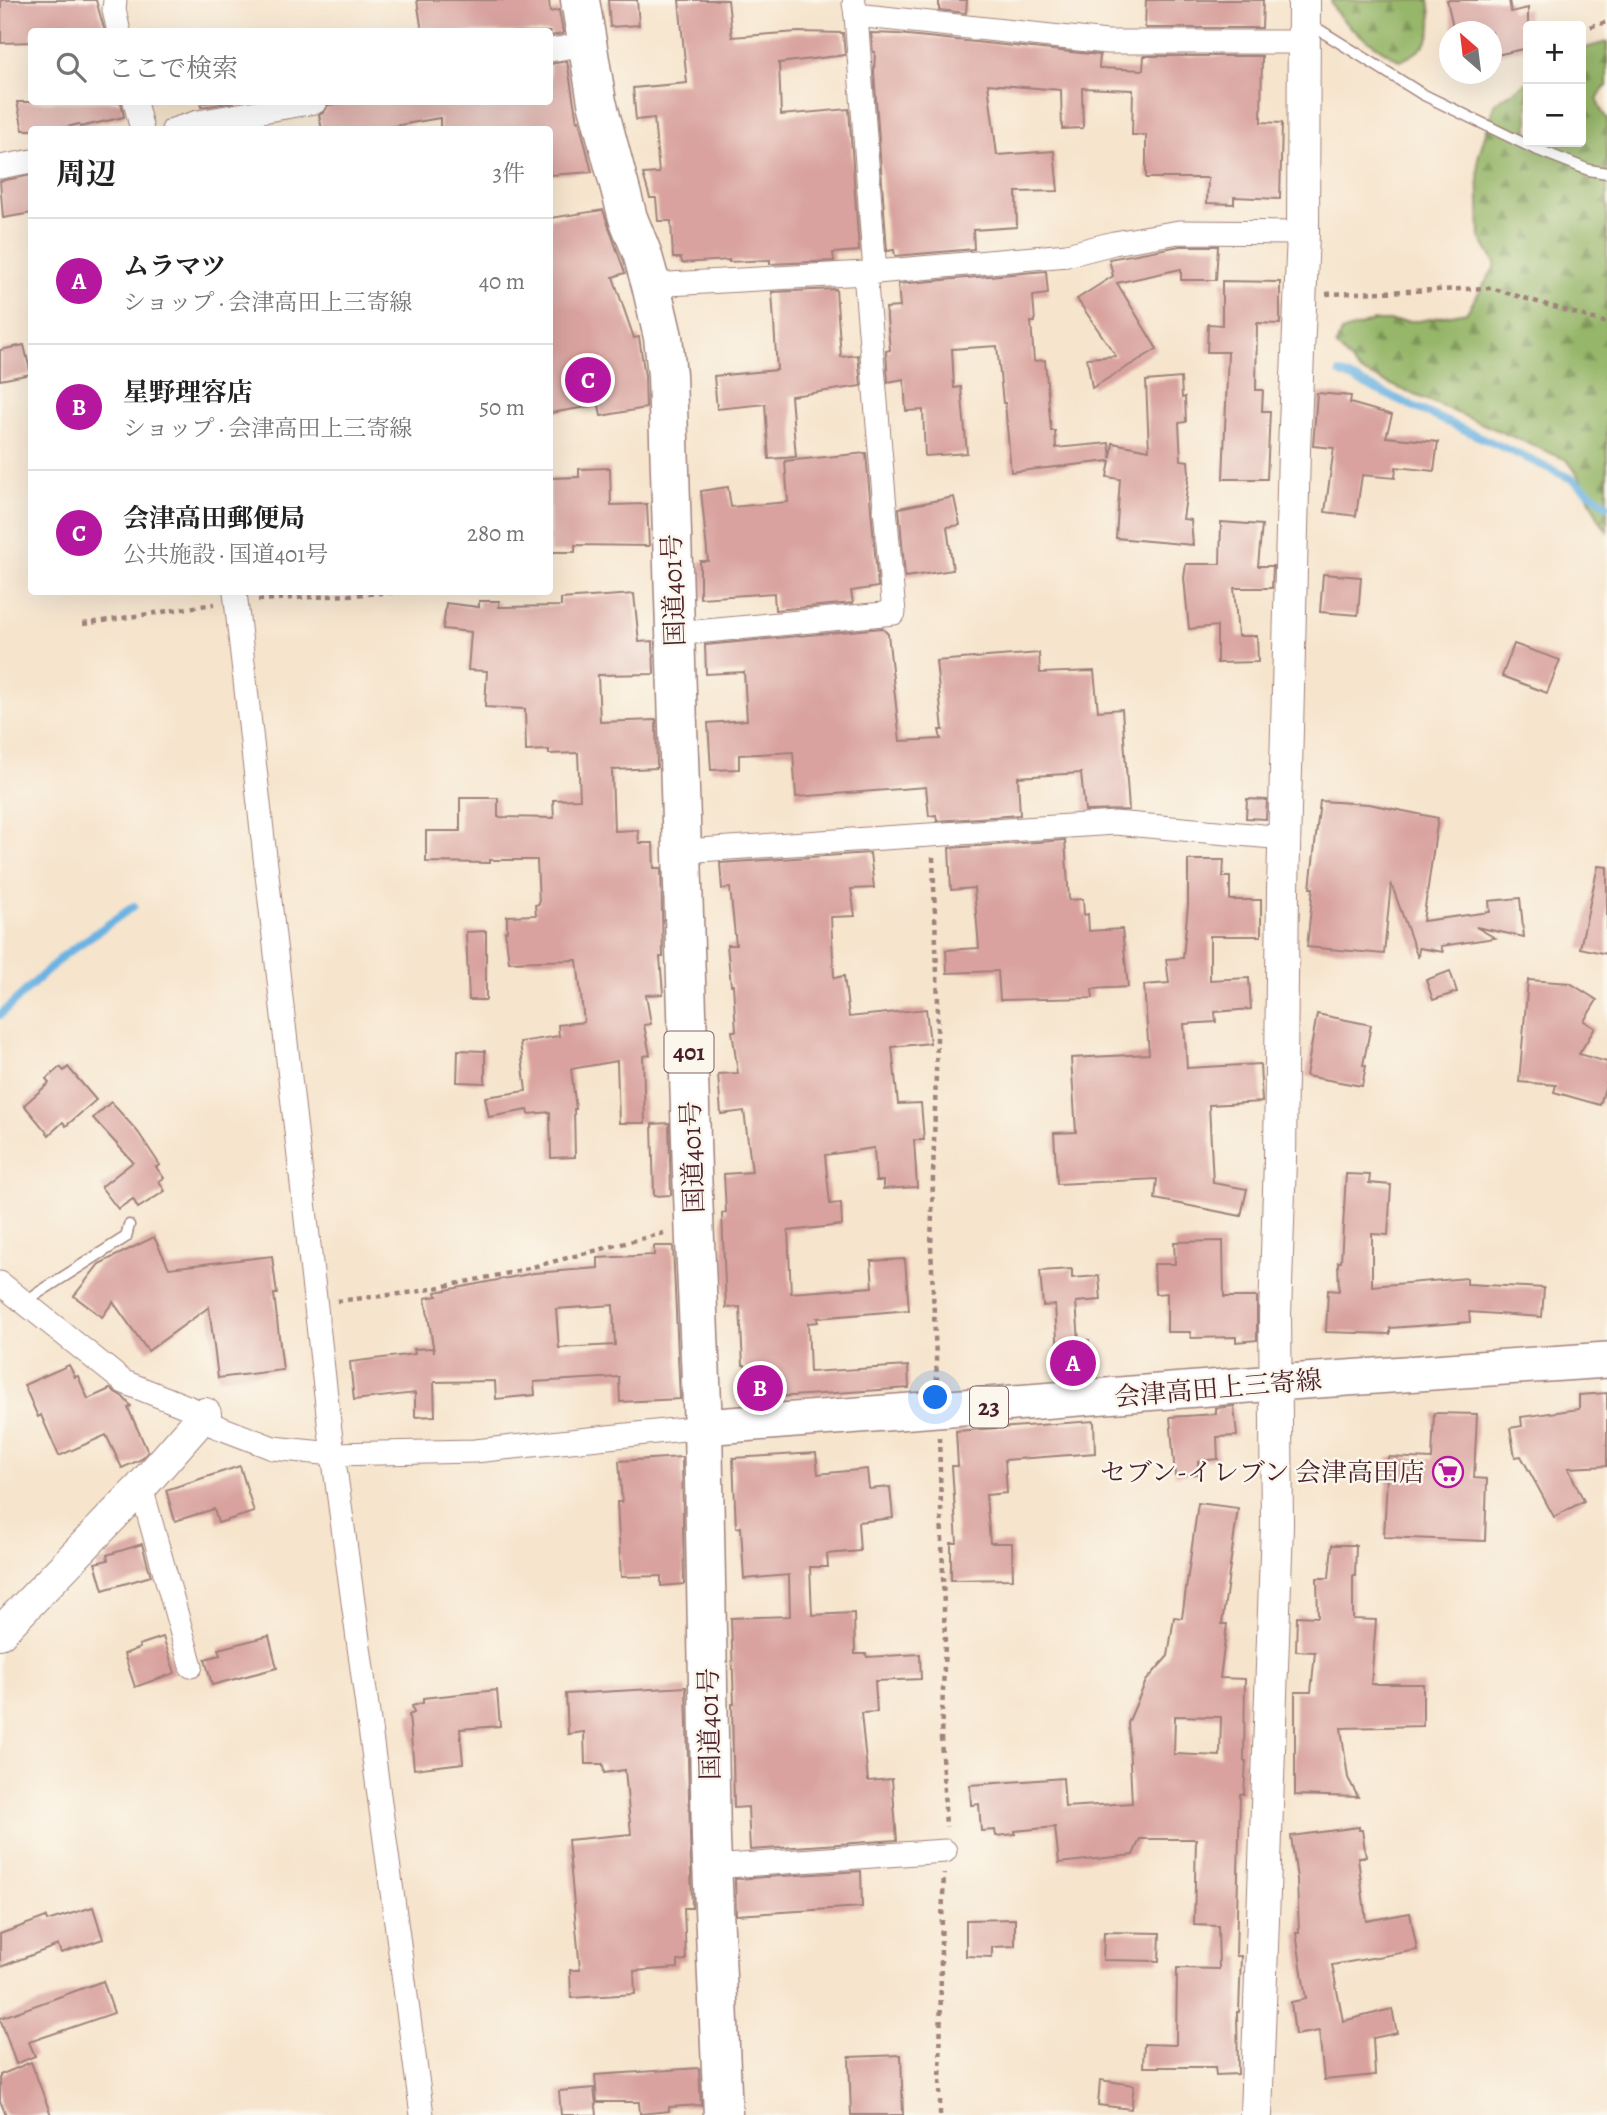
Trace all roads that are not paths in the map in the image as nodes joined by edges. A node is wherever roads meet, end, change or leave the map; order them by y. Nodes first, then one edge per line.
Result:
1 (115, 0) edge
2 (580, 0) edge
3 (855, 8) edge
4 (1304, 21) edge
5 (118, 28) edge
6 (588, 44) junction
7 (553, 50) edge
8 (136, 105) edge
9 (297, 105) edge
10 (141, 126) edge
11 (184, 126) edge
12 (28, 162) edge
13 (0, 167) edge
14 (1607, 173) edge
15 (1303, 233) junction
16 (870, 273) junction
17 (651, 285) junction
18 (235, 595) edge
19 (675, 634) junction
20 (1284, 838) junction
21 (683, 851) junction
22 (129, 1225) dead end
23 (0, 1283) edge
24 (24, 1302) junction
25 (1607, 1360) edge
26 (1275, 1383) junction
27 (205, 1414) junction
28 (703, 1427) junction
29 (332, 1454) junction
30 (141, 1488) junction
31 (0, 1633) edge
32 (191, 1666) dead end
33 (945, 1852) road end
34 (712, 1867) junction
35 (422, 2115) edge
36 (723, 2115) edge
37 (1256, 2115) edge

1 - 5 street
2 - 6 highway, 国道401号 / 401
3 - 4 street
3 - 16 street
4 - 14 lane
4 - 15 street
6 - 7 street
6 - 17 highway, 国道401号 / 401
8 - 10 street
9 - 11 street
12 - 13 street
15 - 16 street
15 - 20 street
16 - 17 street
16 - 19 street
17 - 19 highway, 国道401号 / 401
18 - 29 street
19 - 21 highway, 国道401号 / 401
20 - 21 street
20 - 26 street
21 - 28 highway, 国道401号 / 401
22 - 24 lane
23 - 24 street
24 - 27 street
25 - 26 main road, 会津高田上三寄線 / 23
26 - 28 main road, 会津高田上三寄線 / 23
26 - 37 street
27 - 29 street
27 - 30 street
28 - 29 street
28 - 34 highway, 国道401号 / 401
29 - 35 street
30 - 31 street
30 - 32 street
33 - 34 street
34 - 36 highway, 国道401号 / 401

